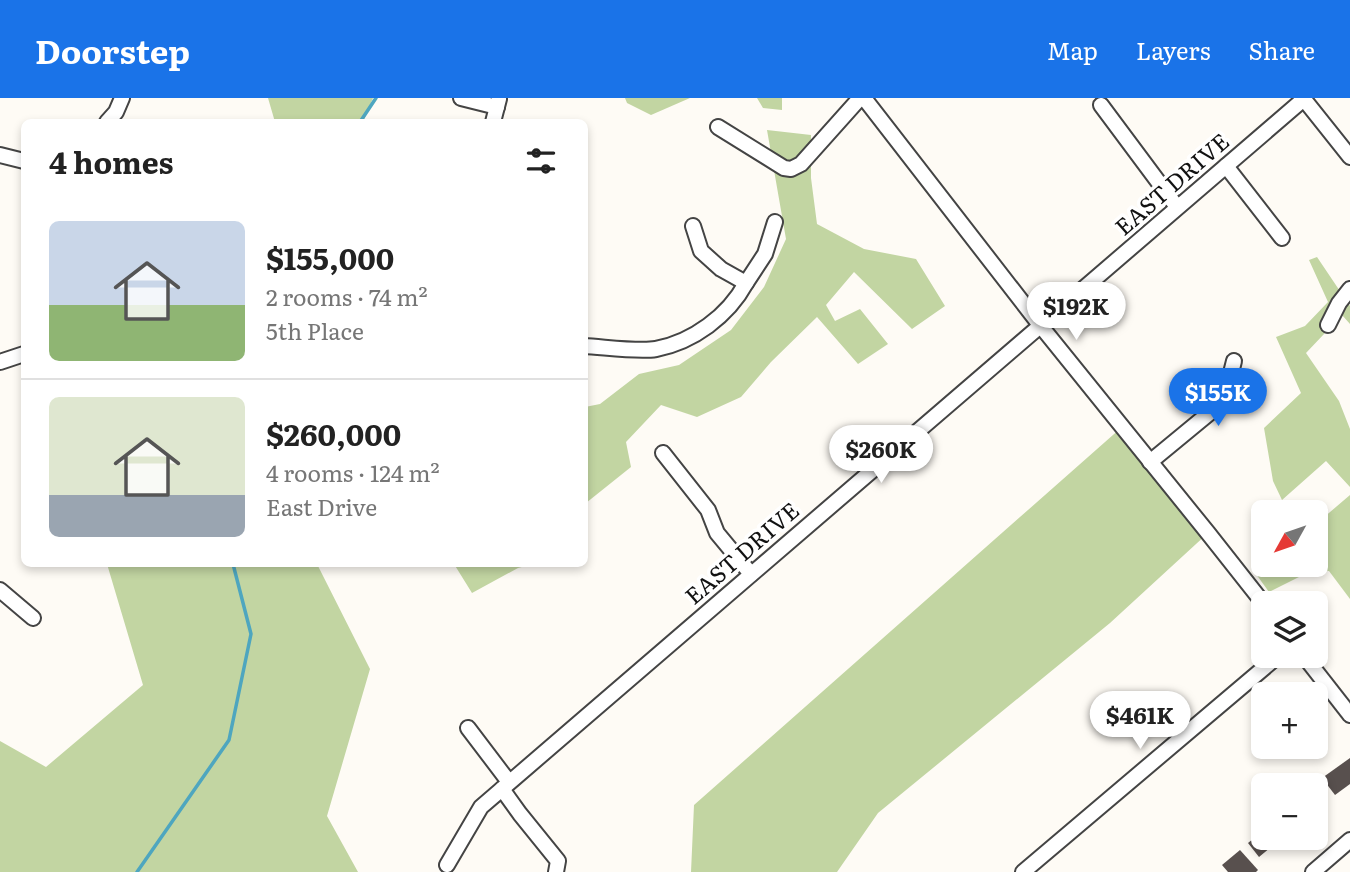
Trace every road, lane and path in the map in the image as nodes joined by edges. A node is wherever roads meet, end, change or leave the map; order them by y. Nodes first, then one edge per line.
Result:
1 (122, 98) edge
2 (461, 98) edge
3 (862, 98) edge
4 (1304, 98) edge
5 (498, 102) edge
6 (1101, 104) dead end
7 (110, 119) edge
8 (494, 119) edge
9 (718, 127) dead end
10 (0, 155) edge
11 (1350, 157) edge
12 (21, 160) edge
13 (1226, 166) junction
14 (1178, 207) junction
15 (775, 222) dead end
16 (693, 226) dead end
17 (1282, 238) dead end
18 (746, 283) junction
19 (1350, 289) edge
20 (1040, 325) junction
21 (1328, 325) dead end
22 (588, 346) edge
23 (21, 355) edge
24 (1234, 361) dead end
25 (0, 362) edge
26 (663, 453) dead end
27 (1150, 462) junction
28 (751, 574) junction
29 (0, 590) edge
30 (1254, 591) edge
31 (33, 618) dead end
32 (1264, 668) edge
33 (1313, 668) edge
34 (1350, 715) edge
35 (468, 728) dead end
36 (505, 785) junction
37 (1350, 840) edge
38 (447, 865) dead end
39 (556, 872) edge
40 (1023, 872) edge
41 (1312, 872) edge

1 - 7 street
2 - 5 street
3 - 9 street
3 - 20 street
4 - 11 street
4 - 13 street, EAST DRIVE
5 - 8 street
6 - 14 street
10 - 12 street
13 - 14 street, EAST DRIVE
13 - 17 street
14 - 20 street, EAST DRIVE
15 - 18 street
16 - 18 street
18 - 22 street
19 - 21 street
20 - 27 street
20 - 28 street, EAST DRIVE
23 - 25 street
24 - 27 street
26 - 28 street
27 - 30 street
28 - 36 street, EAST DRIVE
29 - 31 street
32 - 40 street
33 - 34 street
35 - 36 street
36 - 38 street, EAST DRIVE
36 - 39 street
37 - 41 street

